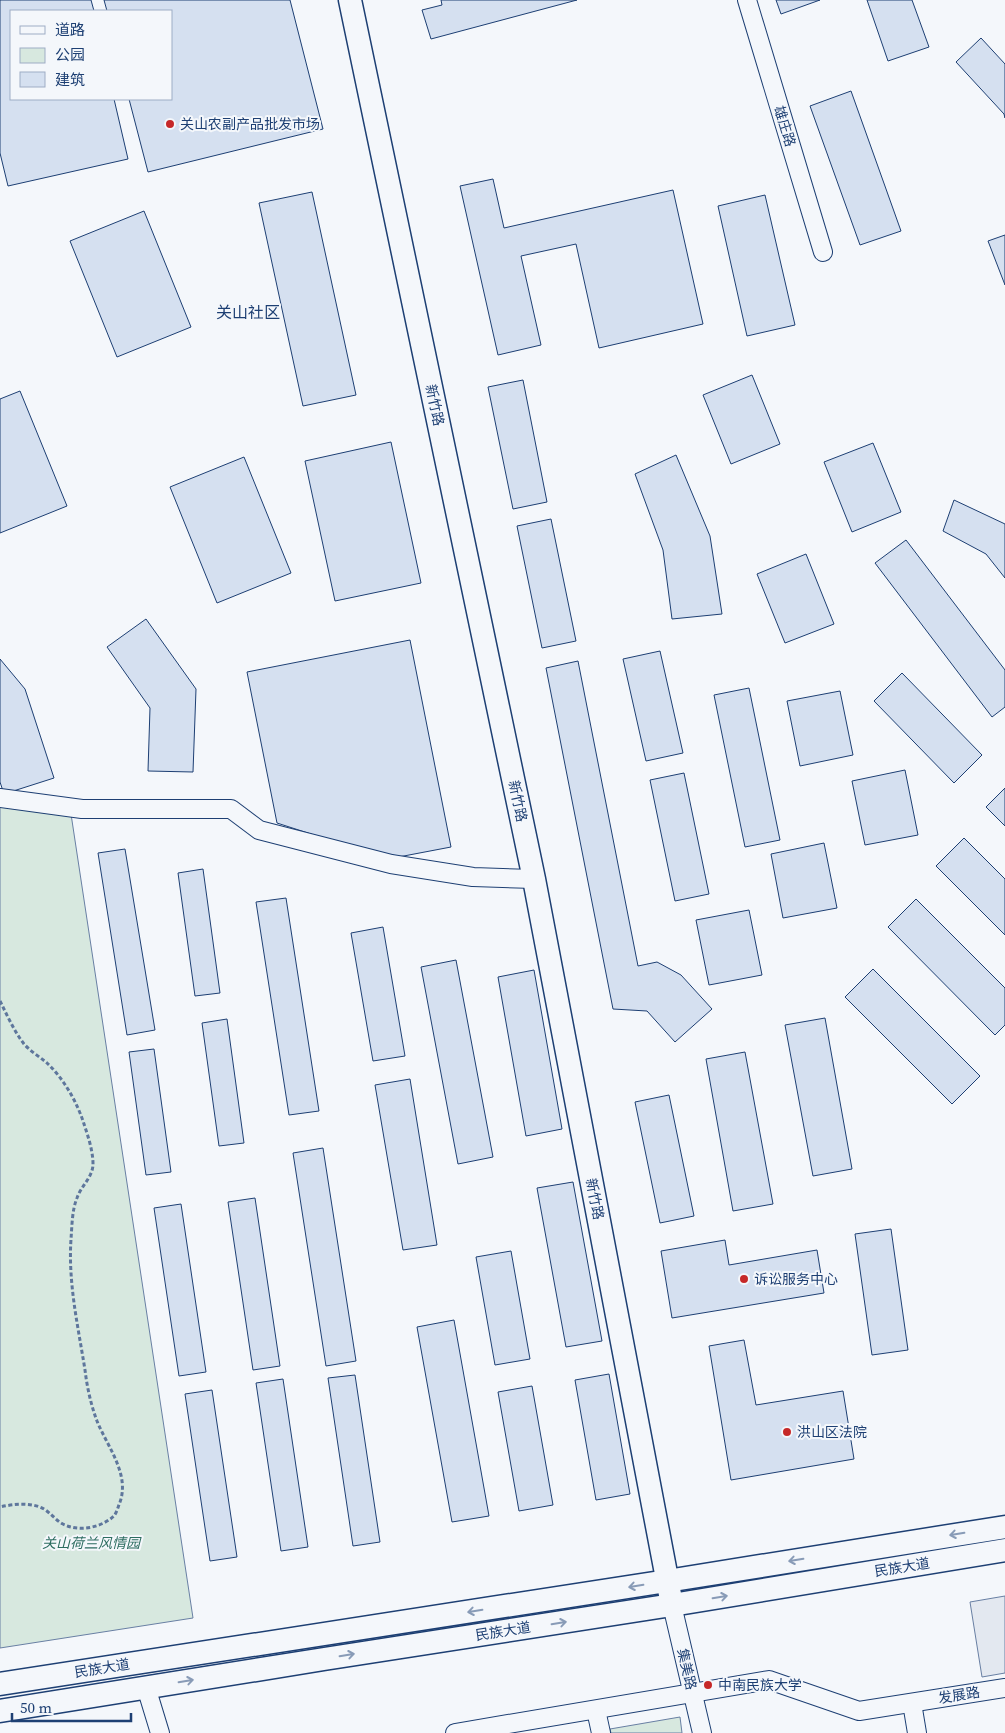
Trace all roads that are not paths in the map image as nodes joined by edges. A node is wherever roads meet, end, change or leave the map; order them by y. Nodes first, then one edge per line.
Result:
1 (350, 0) edge
2 (747, 0) edge
3 (823, 252) dead end
4 (0, 798) edge
5 (534, 879) junction
6 (1005, 1527) edge
7 (1005, 1550) edge
8 (667, 1581) junction
9 (672, 1605) junction
10 (0, 1684) edge
11 (146, 1687) junction
12 (1005, 1688) edge
13 (692, 1693) junction
14 (912, 1703) junction
15 (596, 1710) junction
16 (0, 1711) edge
17 (160, 1733) edge
18 (455, 1733) edge
19 (600, 1733) edge
20 (702, 1733) edge
21 (917, 1733) edge

1 - 5 main road, 新竹路
2 - 3 street, 雄庄路
4 - 5 street
5 - 8 main road, 新竹路
6 -> 8 main road, 民族大道
9 -> 7 main road, 民族大道
8 - 9 main road, 新竹路
8 -> 10 main road, 民族大道
11 -> 9 main road, 民族大道
9 - 13 street, 集美路
11 - 16 main road, 民族大道
11 - 17 street
12 - 14 street, 发展路
13 - 14 street, 发展路
13 - 15 street, 发展路
13 - 20 street, 集美路
14 - 21 street
15 - 18 street, 发展路
15 - 19 street

